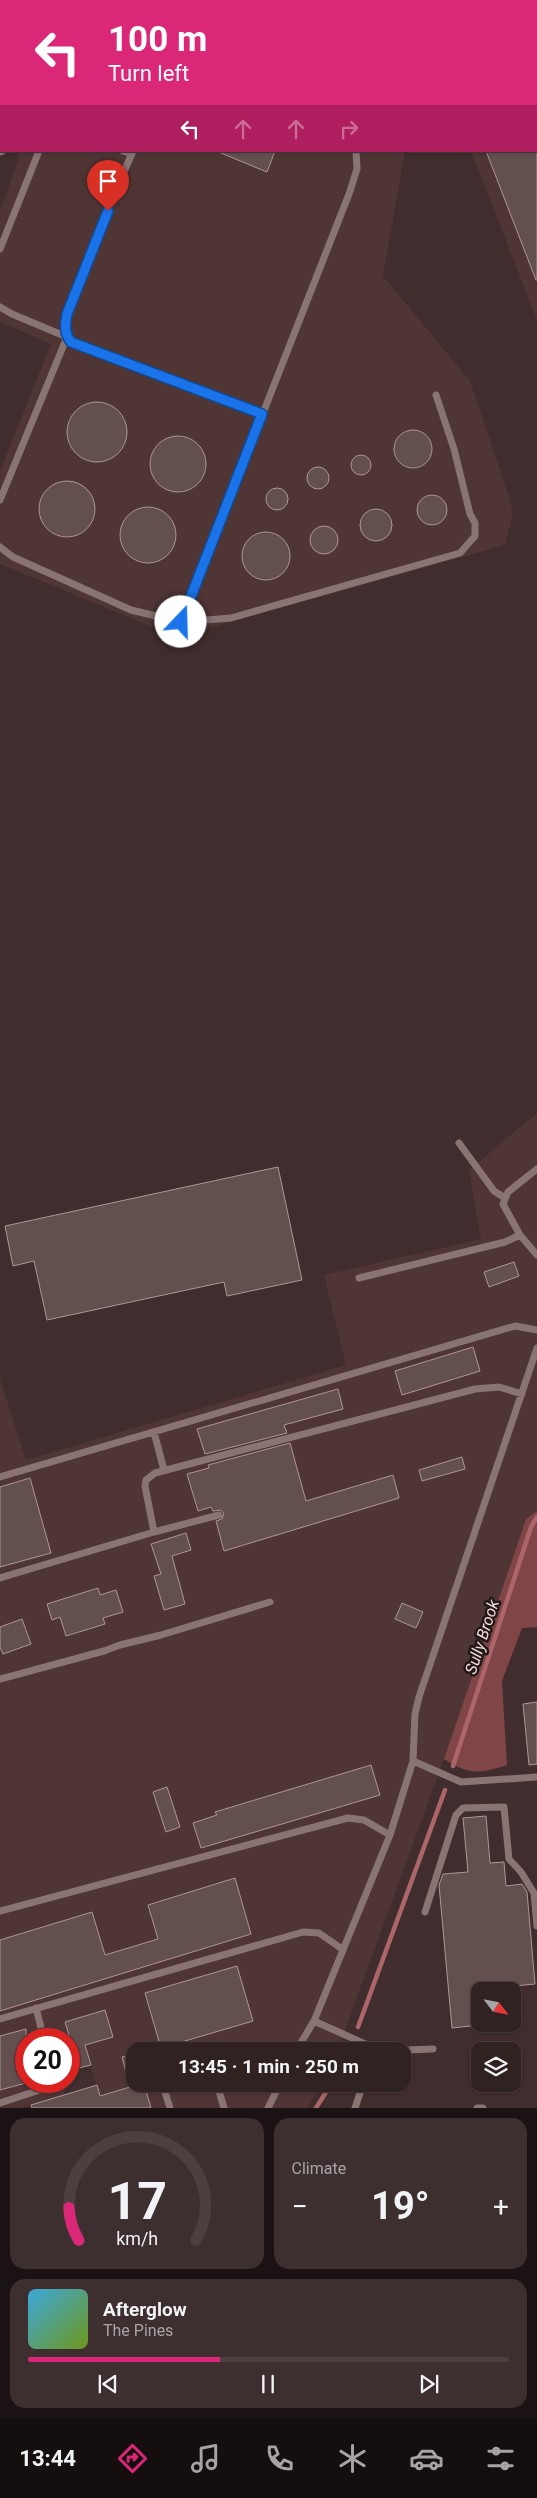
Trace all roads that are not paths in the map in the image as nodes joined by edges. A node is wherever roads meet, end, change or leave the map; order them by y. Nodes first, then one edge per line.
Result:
1 (39, 152) edge
2 (356, 152) edge
3 (132, 153) edge
4 (0, 249) edge
5 (0, 307) edge
6 (67, 336) junction
7 (436, 395) dead end
8 (262, 414) junction
9 (0, 500) edge
10 (0, 547) edge
11 (181, 622) junction
12 (459, 1143) dead end
13 (537, 1169) edge
14 (505, 1198) junction
15 (520, 1234) junction
16 (537, 1255) edge
17 (359, 1278) dead end
18 (537, 1330) edge
19 (537, 1348) edge
20 (522, 1394) junction
21 (154, 1432) junction
22 (164, 1470) junction
23 (0, 1477) edge
24 (219, 1515) dead end
25 (154, 1532) junction
26 (0, 1578) edge
27 (270, 1602) dead end
28 (0, 1680) edge
29 (413, 1761) junction
30 (537, 1777) edge
31 (390, 1835) junction
32 (0, 1911) edge
33 (425, 1912) dead end
34 (537, 1926) edge
35 (342, 1949) junction
36 (36, 2008) junction
37 (0, 2019) edge
38 (314, 2021) junction
39 (41, 2028) edge
40 (301, 2042) edge
41 (358, 2042) edge
42 (433, 2049) dead end
43 (411, 2050) edge
44 (165, 2092) edge
45 (219, 2092) edge
46 (276, 2092) edge
47 (360, 2092) edge
48 (31, 2093) edge
49 (0, 2103) edge
50 (170, 2108) edge
51 (224, 2108) edge
52 (268, 2108) edge
53 (355, 2108) edge
54 (477, 2108) edge
55 (482, 2108) edge

1 - 4 lane
2 - 8 lane
3 - 6 lane
5 - 6 lane
6 - 8 lane
6 - 9 lane
7 - 11 lane
8 - 11 lane
10 - 11 lane
12 - 14 lane
13 - 14 lane
14 - 15 lane
15 - 16 lane
15 - 17 lane
18 - 21 lane
19 - 20 lane
20 - 22 lane
20 - 29 lane
21 - 22 lane
21 - 23 lane
22 - 25 lane
24 - 25 lane
25 - 26 lane
27 - 28 lane
29 - 30 lane
29 - 31 lane
31 - 32 lane
31 - 35 lane
33 - 34 lane
35 - 36 lane
35 - 38 lane
36 - 37 lane
36 - 39 lane
38 - 40 lane
38 - 41 lane
42 - 43 lane
44 - 50 lane
45 - 51 lane
46 - 52 lane
47 - 53 lane
48 - 49 lane
54 - 55 lane

